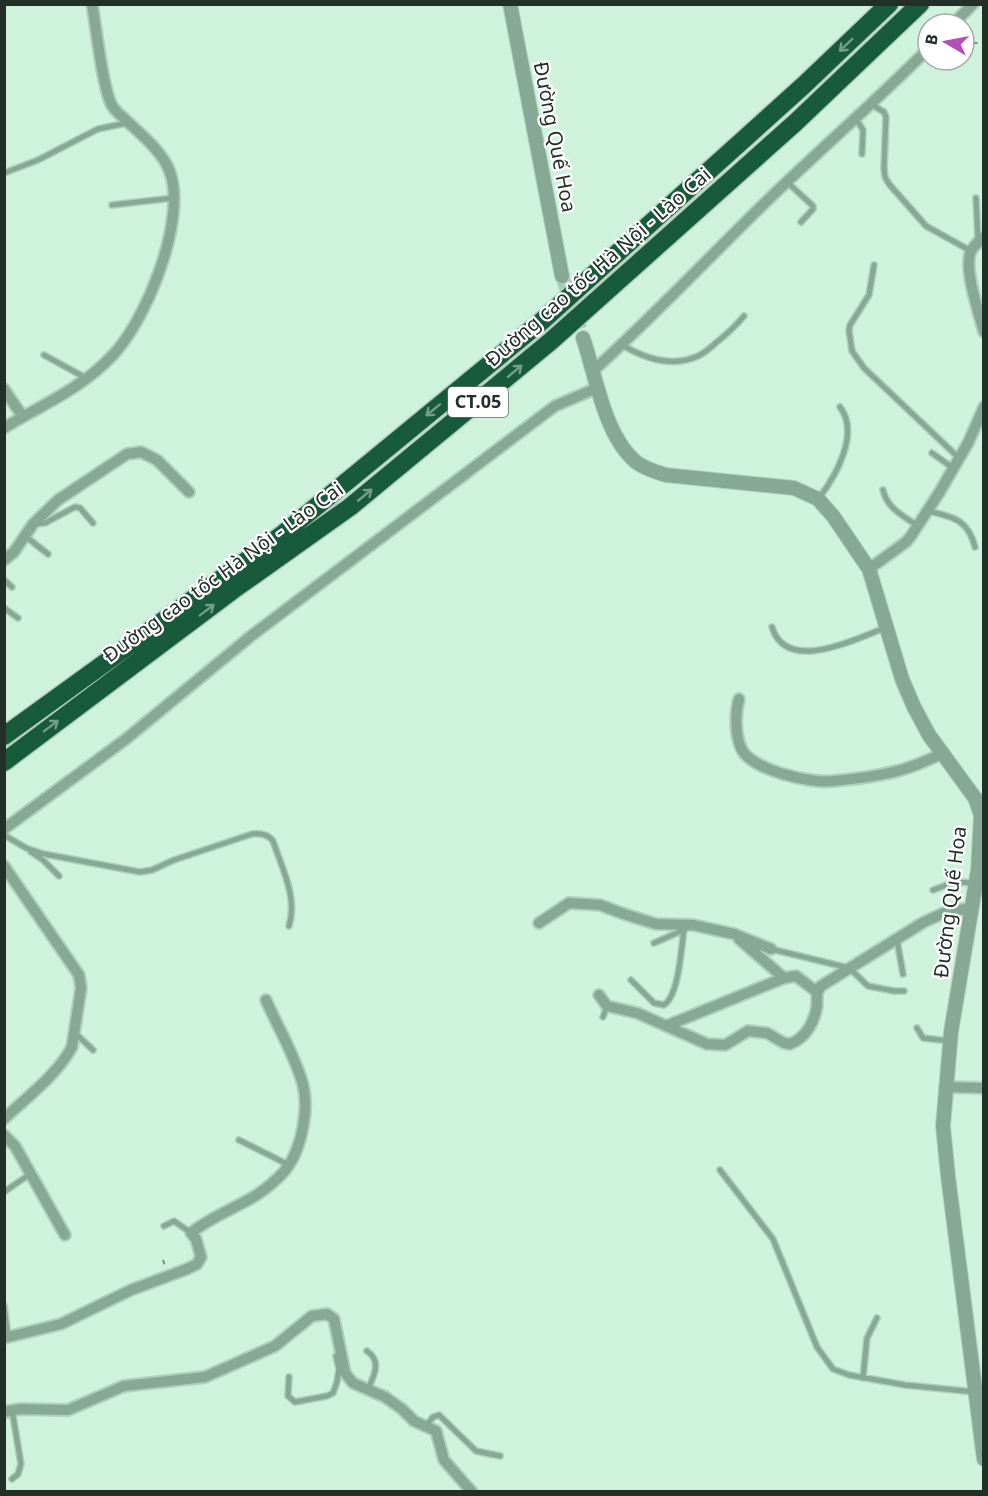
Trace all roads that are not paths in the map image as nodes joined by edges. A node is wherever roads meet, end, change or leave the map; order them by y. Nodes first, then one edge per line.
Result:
1 (92, 4) edge
2 (510, 4) edge
3 (889, 4) edge
4 (920, 4) edge
5 (916, 61) edge
6 (872, 105) junction
7 (856, 119) junction
8 (129, 122) junction
9 (862, 154) dead end
10 (4, 173) edge
11 (787, 182) junction
12 (174, 198) junction
13 (976, 198) dead end
14 (112, 205) dead end
15 (801, 222) dead end
16 (981, 239) edge
17 (971, 252) junction
18 (874, 265) dead end
19 (562, 276) tunnel mouth
20 (744, 316) dead end
21 (983, 328) edge
22 (583, 338) tunnel mouth
23 (622, 345) junction
24 (44, 355) dead end
25 (594, 370) junction
26 (86, 378) junction
27 (597, 388) junction
28 (4, 389) edge
29 (840, 407) dead end
30 (984, 407) edge
31 (23, 417) junction
32 (4, 428) edge
33 (932, 453) dead end
34 (956, 463) junction
35 (884, 490) dead end
36 (189, 492) dead end
37 (818, 499) junction
38 (928, 511) junction
39 (93, 523) dead end
40 (33, 524) junction
41 (918, 526) junction
42 (26, 536) junction
43 (975, 547) dead end
44 (48, 554) dead end
45 (4, 560) edge
46 (869, 569) junction
47 (4, 580) edge
48 (12, 587) dead end
49 (4, 608) edge
50 (18, 618) dead end
51 (772, 627) dead end
52 (887, 627) junction
53 (739, 699) dead end
54 (4, 736) edge
55 (944, 753) junction
56 (4, 762) edge
57 (982, 815) edge
58 (4, 829) edge
59 (4, 835) edge
60 (26, 848) junction
61 (4, 866) edge
62 (59, 876) dead end
63 (976, 883) junction
64 (933, 890) dead end
65 (972, 908) junction
66 (539, 923) dead end
67 (289, 926) dead end
68 (689, 927) junction
69 (734, 934) junction
70 (896, 939) junction
71 (654, 943) dead end
72 (771, 949) junction
73 (756, 959) junction
74 (849, 968) junction
75 (903, 974) dead end
76 (784, 978) junction
77 (631, 980) dead end
78 (904, 991) dead end
79 (817, 992) junction
80 (599, 995) dead end
81 (266, 1000) dead end
82 (607, 1006) junction
83 (603, 1017) dead end
84 (666, 1026) junction
85 (917, 1028) dead end
86 (74, 1032) junction
87 (950, 1041) junction
88 (93, 1050) dead end
89 (945, 1087) junction
90 (984, 1088) edge
91 (4, 1119) edge
92 (4, 1135) edge
93 (239, 1140) dead end
94 (289, 1165) junction
95 (720, 1170) dead end
96 (30, 1174) junction
97 (4, 1192) edge
98 (164, 1226) dead end
99 (191, 1233) junction
100 (65, 1235) dead end
101 (4, 1306) edge
102 (327, 1314) junction
103 (878, 1318) dead end
104 (6, 1337) edge
105 (367, 1351) dead end
106 (288, 1377) dead end
107 (863, 1378) junction
108 (368, 1389) junction
109 (980, 1391) edge
110 (8, 1411) edge
111 (426, 1426) junction
112 (500, 1456) dead end
113 (984, 1459) edge
114 (12, 1479) dead end
115 (472, 1491) edge

1 - 8 street
2 - 19 street, Đường Quế Hoa
3 -> 54 highway, Đường cao tốc Hà Nội - Lào Cai / CT.05
56 -> 4 highway, Đường cao tốc Hà Nội - Lào Cai / CT.05
5 - 6 street
6 - 7 street
6 - 17 lane
7 - 9 lane
7 - 11 street
8 - 10 lane
8 - 12 street
11 - 15 lane
11 - 23 street
12 - 14 lane
12 - 26 street
13 - 16 lane
16 - 17 street
17 - 21 street
18 - 34 lane
20 - 23 lane
22 - 25 street, Đường Quế Hoa
23 - 25 street
24 - 26 lane
25 - 27 street, Đường Quế Hoa
26 - 31 street
27 - 37 street, Đường Quế Hoa
27 - 58 street
28 - 31 street
29 - 37 lane
30 - 34 street
31 - 32 street
33 - 34 lane
34 - 38 street
35 - 41 lane
36 - 40 street
37 - 46 street, Đường Quế Hoa
38 - 41 street
38 - 43 lane
39 - 40 lane
40 - 42 street
41 - 46 street
42 - 44 lane
42 - 45 street
46 - 52 street, Đường Quế Hoa
47 - 48 lane
49 - 50 lane
51 - 52 lane
52 - 55 street, Đường Quế Hoa
53 - 55 street
55 - 57 street, Đường Quế Hoa
57 - 63 street, Đường Quế Hoa
59 - 60 lane
60 - 62 lane
60 - 67 lane
61 - 86 street
63 - 64 lane
63 - 65 street, Đường Quế Hoa
65 - 70 street
65 - 87 street, Đường Quế Hoa
66 - 68 street
68 - 69 street
68 - 71 lane
68 - 77 lane
69 - 72 street
69 - 73 street
70 - 74 street
70 - 75 lane
72 - 73 lane
72 - 74 lane
73 - 76 street
74 - 78 lane
74 - 79 street
76 - 79 street
76 - 84 street
79 - 84 street
80 - 82 street
81 - 94 street
82 - 83 lane
82 - 84 street
85 - 87 lane
86 - 88 lane
86 - 91 street
87 - 89 street, Đường Quế Hoa
89 - 90 street
89 - 109 street, Đường Quế Hoa
92 - 96 street
93 - 94 lane
94 - 99 street
95 - 107 lane
96 - 97 lane
96 - 100 street
98 - 99 lane
99 - 104 street
101 - 104 lane
102 - 106 lane
102 - 108 street
102 - 110 street
103 - 107 lane
105 - 108 lane
107 - 109 lane
108 - 111 street
109 - 113 street, Đường Quế Hoa
110 - 114 lane
111 - 112 lane
111 - 115 street

